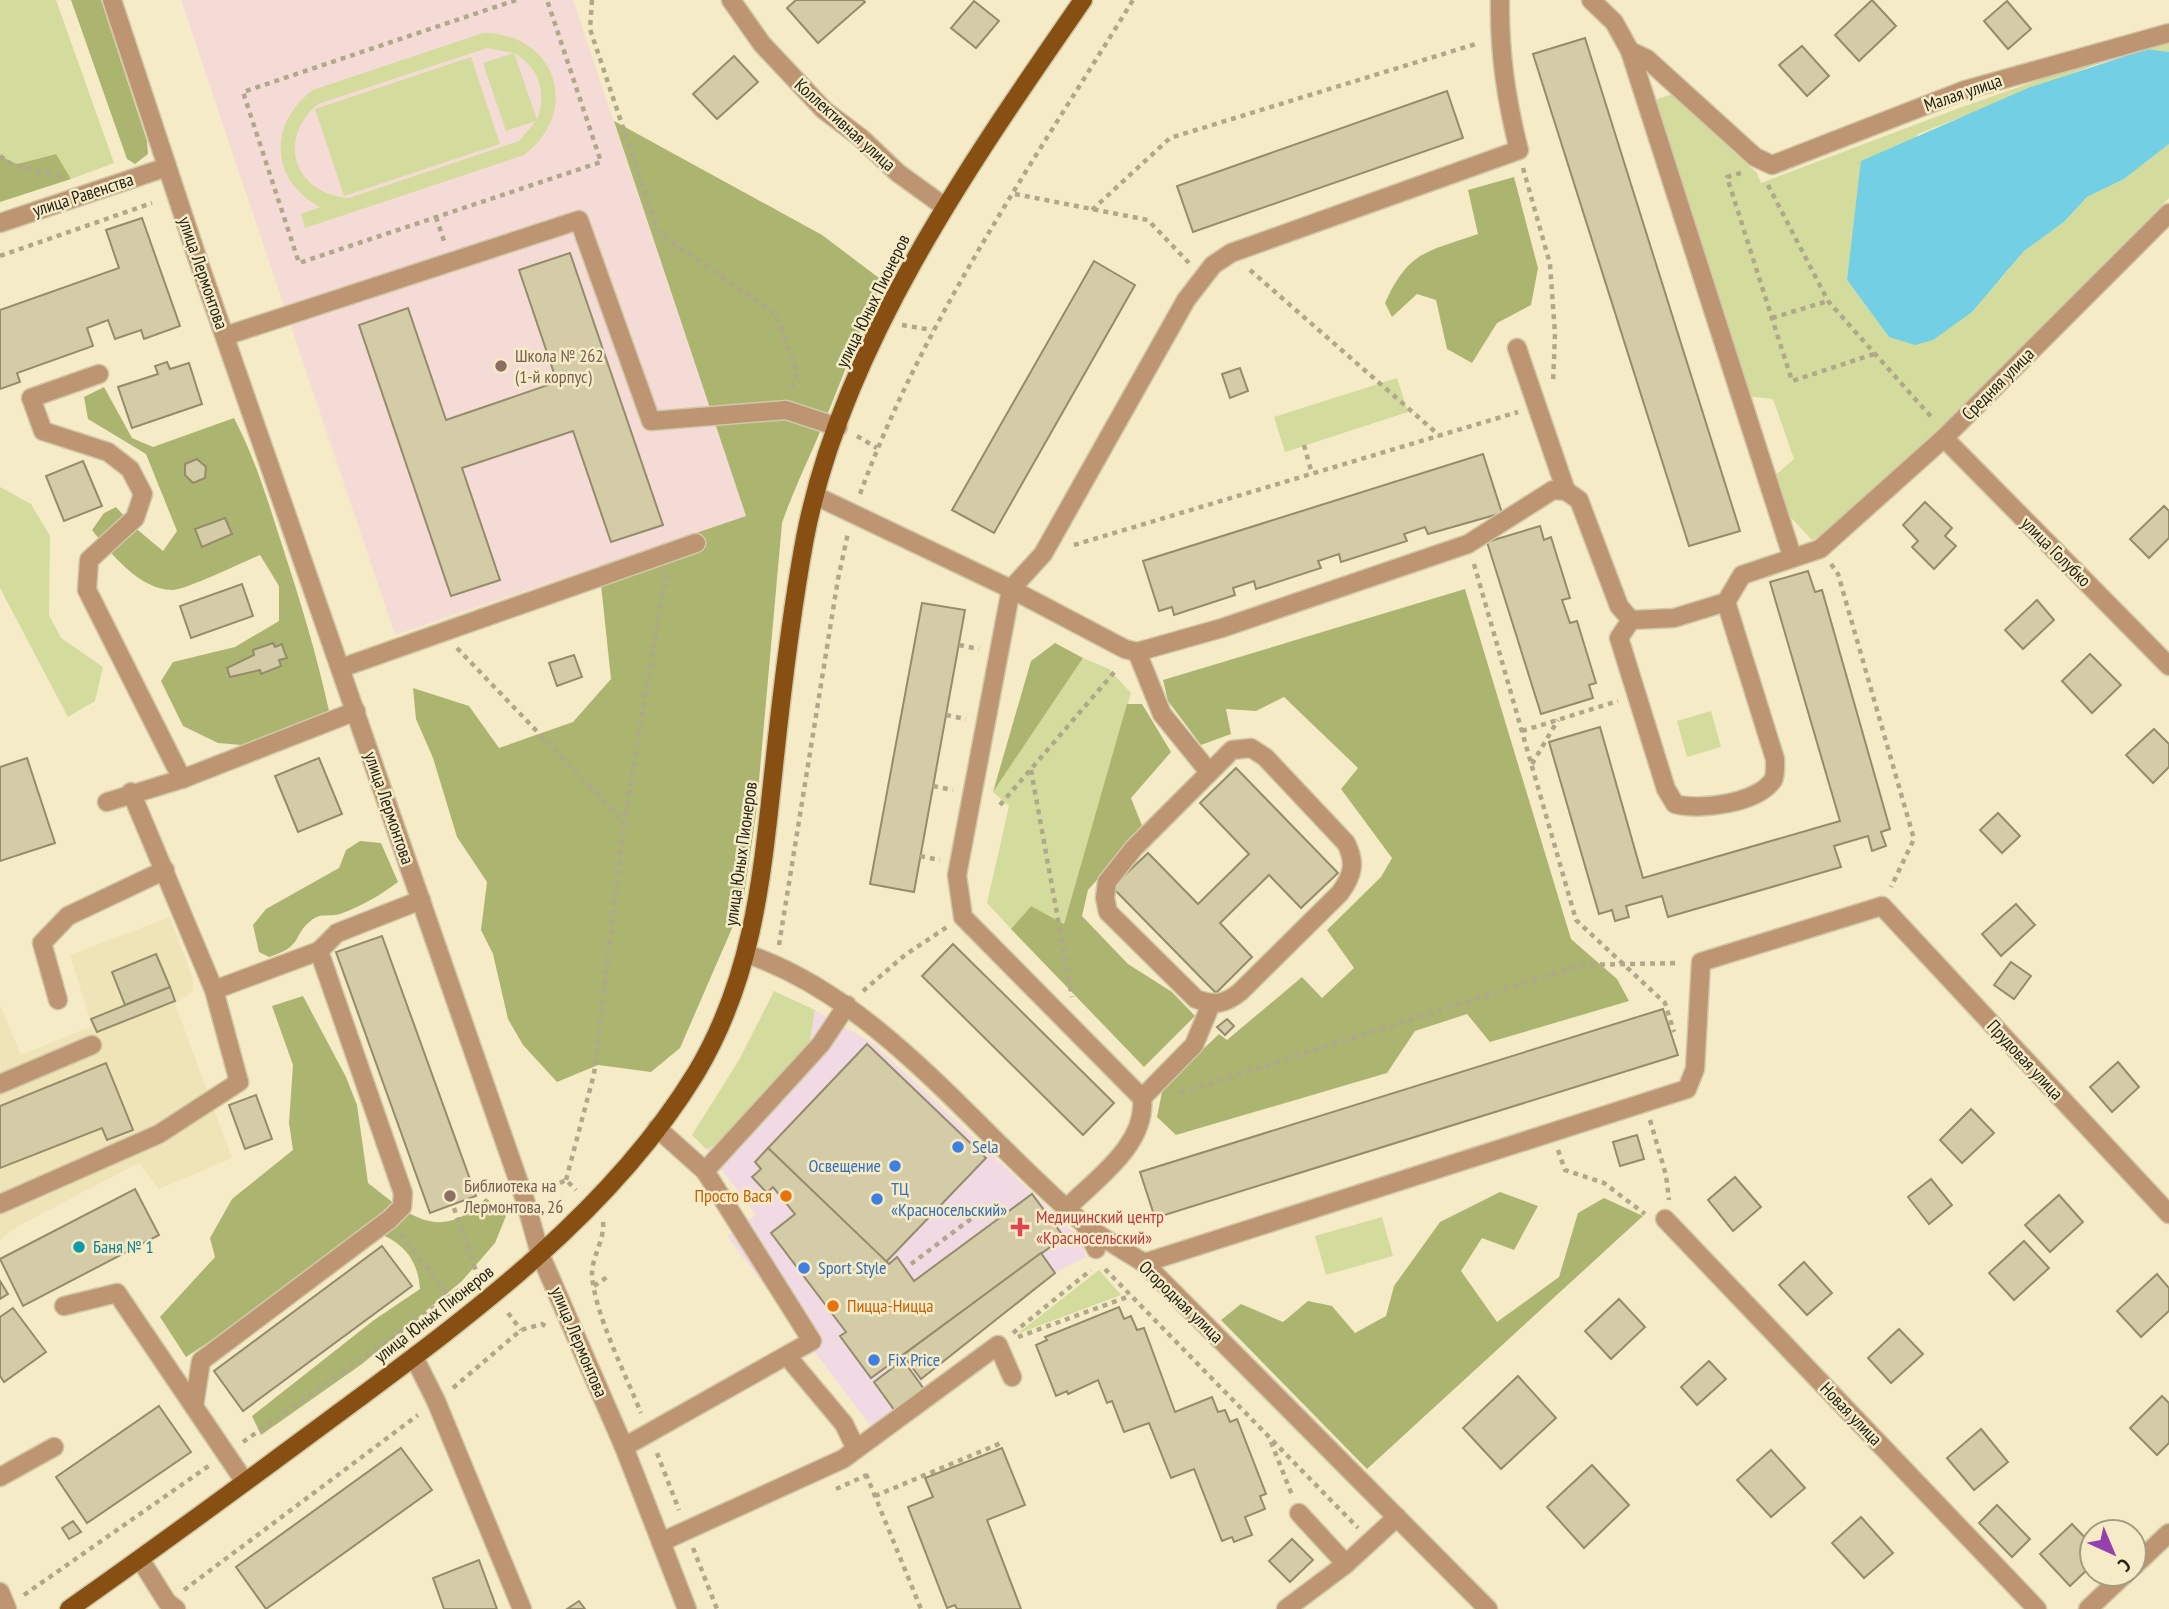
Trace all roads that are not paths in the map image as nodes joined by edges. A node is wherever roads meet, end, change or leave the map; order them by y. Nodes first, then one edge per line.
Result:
1 (112, 0) edge
2 (731, 0) edge
3 (1083, 0) edge
4 (1500, 0) edge
5 (1591, 0) edge
6 (2169, 33) edge
7 (1630, 51) junction
8 (167, 167) junction
9 (944, 206) junction
10 (2169, 213) edge
11 (0, 223) edge
12 (225, 336) junction
13 (1517, 348) dead end
14 (99, 374) dead end
15 (838, 427) junction
16 (1944, 439) junction
17 (1566, 491) junction
18 (816, 496) junction
19 (696, 543) dead end
20 (1792, 556) junction
21 (1011, 589) junction
22 (1726, 602) junction
23 (1632, 620) junction
24 (1131, 650) junction
25 (2169, 666) edge
26 (341, 668) junction
27 (356, 711) junction
28 (1209, 772) junction
29 (182, 779) junction
30 (131, 792) junction
31 (107, 802) dead end
32 (164, 870) junction
33 (421, 900) junction
34 (319, 951) junction
35 (747, 954) junction
36 (214, 990) junction
37 (58, 1000) dead end
38 (1210, 1004) junction
39 (847, 1005) junction
40 (92, 1045) dead end
41 (0, 1084) edge
42 (1142, 1098) junction
43 (657, 1128) junction
44 (705, 1171) junction
45 (0, 1204) edge
46 (1066, 1208) junction
47 (2169, 1214) edge
48 (1665, 1219) road end
49 (1084, 1223) junction
50 (1096, 1249) dead end
51 (540, 1254) junction
52 (1144, 1263) junction
53 (64, 1306) dead end
54 (787, 1356) junction
55 (414, 1357) junction
56 (1012, 1377) dead end
57 (194, 1406) junction
58 (54, 1447) dead end
59 (624, 1447) junction
60 (856, 1449) junction
61 (0, 1477) edge
62 (245, 1482) junction
63 (1300, 1513) road end
64 (1397, 1517) junction
65 (2169, 1533) edge
66 (661, 1542) junction
67 (2148, 1553) edge
68 (140, 1559) junction
69 (1346, 1564) junction
70 (2110, 1588) edge
71 (0, 1592) edge
72 (172, 1606) edge
73 (7, 1609) edge
74 (69, 1609) edge
75 (522, 1609) edge
76 (687, 1609) edge
77 (1286, 1609) edge
78 (1488, 1609) edge
79 (2037, 1609) edge
80 (2088, 1609) edge

1 - 8 street, улица Лермонтова
2 - 9 street, Коллективная улица
3 - 9 main road, улица Юных Пионеров
4 - 21 street
5 - 7 street
6 - 7 street, Малая улица
7 - 20 street
8 - 11 street, улица Равенства
8 - 12 street, улица Лермонтова
9 - 15 main road, улица Юных Пионеров
10 - 16 street, Средняя улица
12 - 15 street
12 - 26 street, улица Лермонтова
13 - 17 street
14 - 29 street
15 - 18 main road, улица Юных Пионеров
16 - 20 street, Средняя улица
16 - 25 street, улица Голубко
17 - 23 street
17 - 24 street
18 - 21 street
18 - 35 main road, улица Юных Пионеров
19 - 26 street
20 - 22 street
21 - 24 street
21 - 42 street
22 - 23 street
22 - 23 street
24 - 28 street
26 - 27 street, улица Лермонтова
27 - 29 street
27 - 33 street, улица Лермонтова
28 - 38 street
28 - 38 street
29 - 30 street
30 - 31 street
30 - 32 street
32 - 36 street
32 - 37 street
33 - 34 street
33 - 51 street, улица Лермонтова
34 - 36 street
34 - 57 street
35 - 39 street, Огородная улица
35 - 43 main road, улица Юных Пионеров
36 - 45 street
38 - 42 street
39 - 44 street
39 - 46 street, Огородная улица
40 - 41 street
42 - 46 street
43 - 44 street
43 - 51 main road, улица Юных Пионеров
44 - 54 street
46 - 49 street, Огородная улица
47 - 52 street, Прудовая улица
48 - 79 street, Новая улица
49 - 50 street
49 - 52 street, Огородная улица
51 - 55 main road, улица Юных Пионеров
51 - 59 street, улица Лермонтова
52 - 64 street, Огородная улица
53 - 57 street
54 - 59 street
54 - 60 street
55 - 62 main road, улица Юных Пионеров
55 - 75 street
56 - 60 street
57 - 62 street
58 - 61 street
59 - 66 street, улица Лермонтова
60 - 66 street
62 - 68 main road, улица Юных Пионеров
63 - 69 street
64 - 69 street
64 - 78 street, Огородная улица
65 - 67 street
66 - 76 street, улица Лермонтова
68 - 72 street
68 - 74 main road, улица Юных Пионеров
69 - 77 street
70 - 80 street
71 - 73 street

